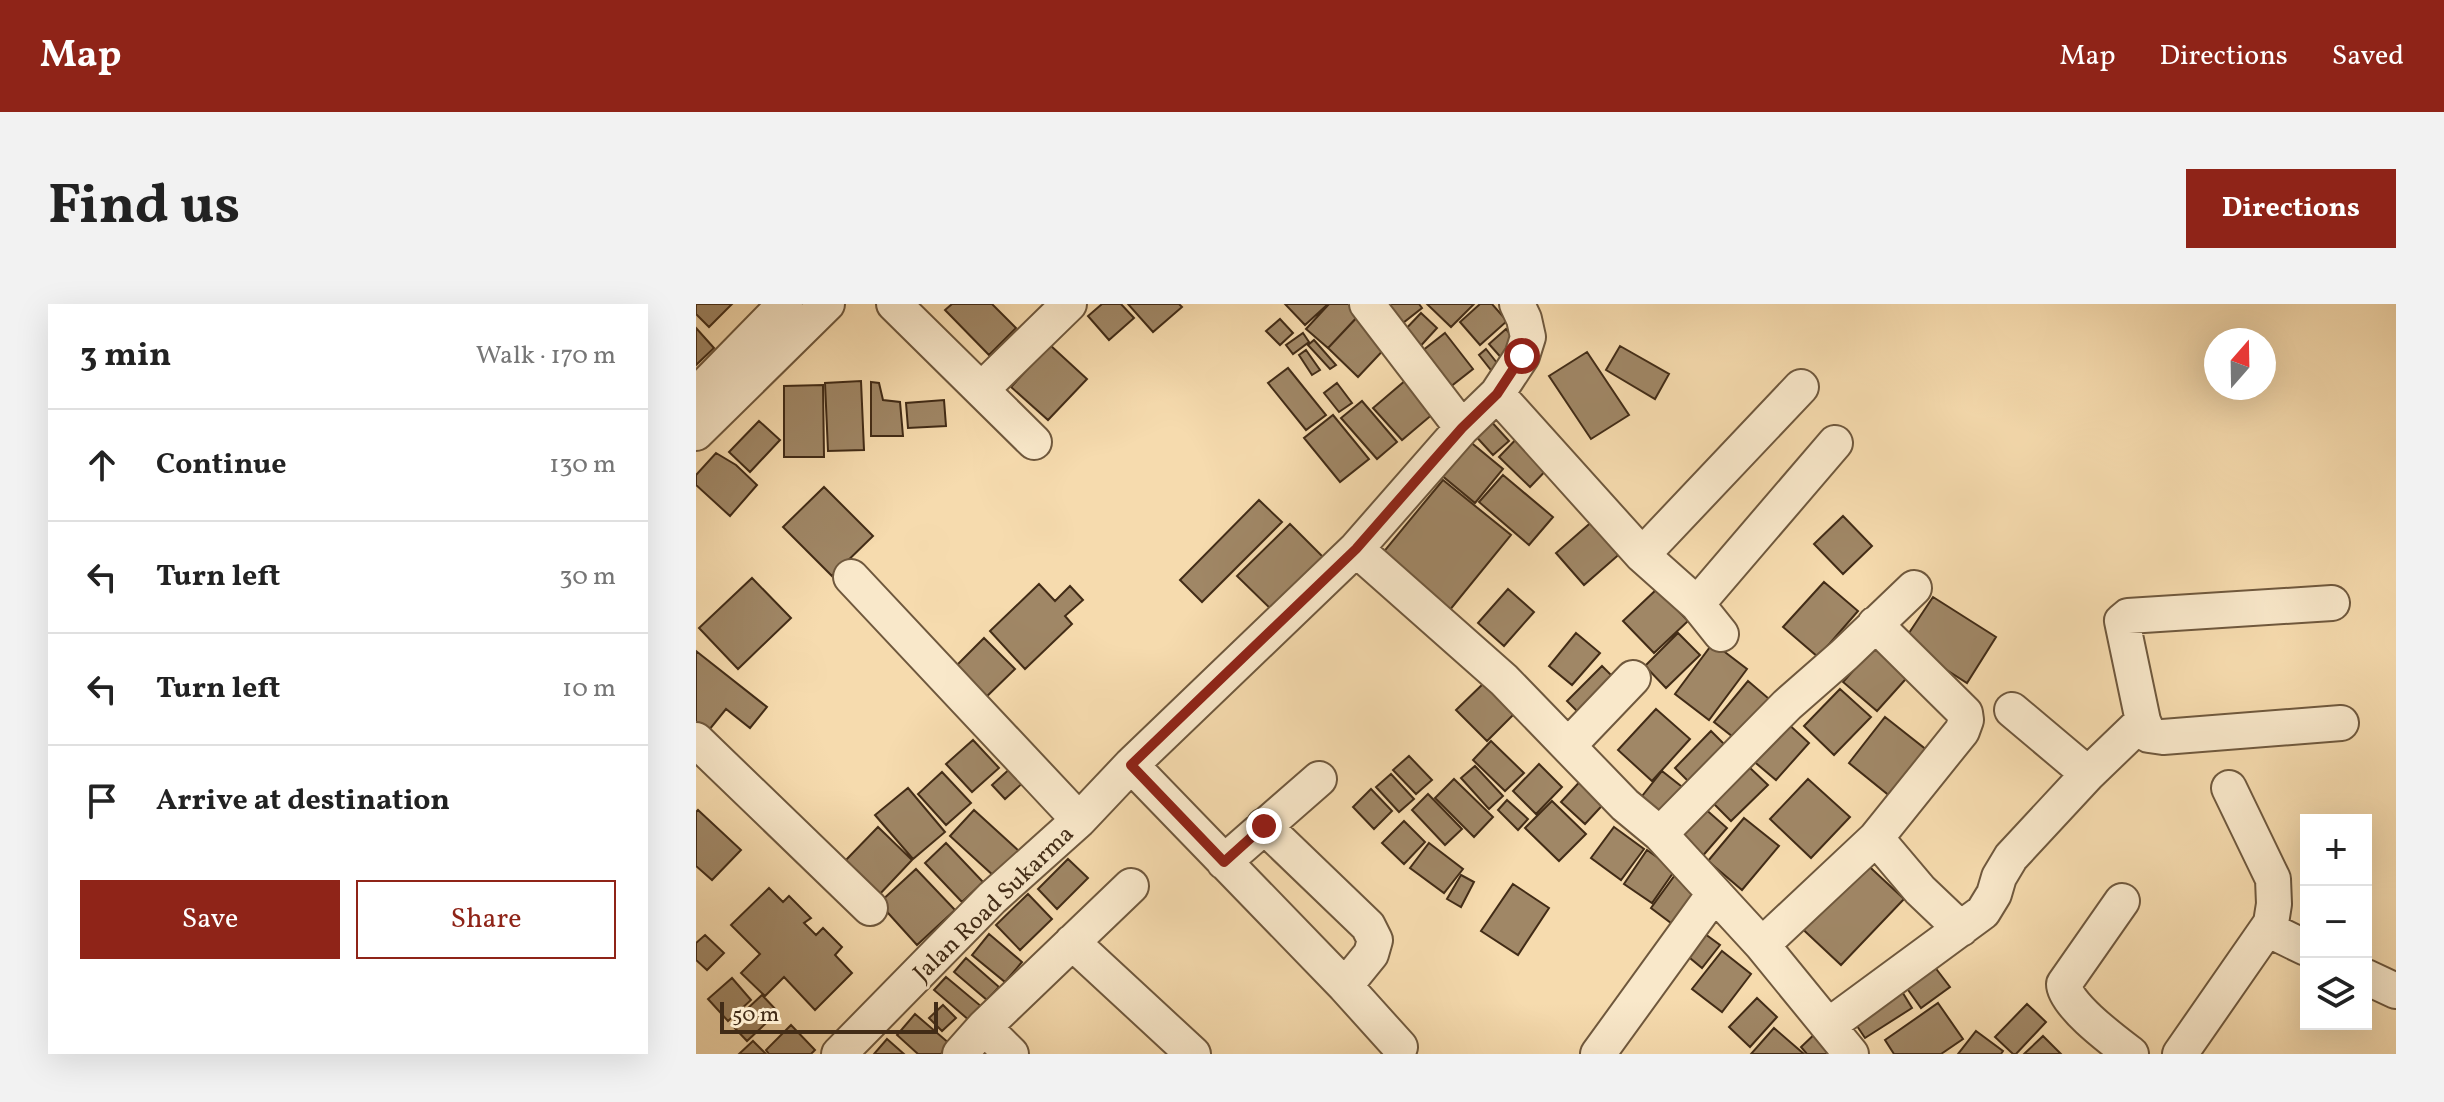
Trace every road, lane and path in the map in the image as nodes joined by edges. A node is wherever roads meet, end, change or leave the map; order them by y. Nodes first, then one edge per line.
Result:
1 (785, 304) edge
2 (827, 304) edge
3 (894, 304) edge
4 (1069, 304) edge
5 (1367, 304) edge
6 (1517, 304) edge
7 (1801, 387) dead end
8 (982, 389) junction
9 (1497, 394) junction
10 (696, 395) edge
11 (1462, 428) junction
12 (696, 433) edge
13 (1034, 442) dead end
14 (1835, 443) dead end
15 (1356, 549) junction
16 (1642, 555) junction
17 (851, 577) dead end
18 (1914, 588) dead end
19 (2332, 603) dead end
20 (1697, 604) junction
21 (1875, 624) junction
22 (1721, 634) dead end
23 (1633, 678) dead end
24 (2012, 710) dead end
25 (2143, 721) junction
26 (2341, 723) dead end
27 (696, 740) edge
28 (1568, 746) junction
29 (1131, 765) junction
30 (2088, 774) junction
31 (1319, 779) dead end
32 (2229, 788) dead end
33 (1079, 820) junction
34 (1264, 826) junction
35 (1660, 834) junction
36 (1876, 838) junction
37 (1224, 862) junction
38 (1131, 886) dead end
39 (1714, 894) junction
40 (2122, 901) dead end
41 (870, 908) dead end
42 (1961, 929) junction
43 (2267, 929) junction
44 (1072, 942) junction
45 (1762, 945) junction
46 (2300, 945) edge
47 (2372, 980) edge
48 (1345, 986) junction
49 (2396, 991) edge
50 (1828, 1026) junction
51 (984, 1027) junction
52 (1400, 1047) dead end
53 (839, 1054) edge
54 (960, 1054) edge
55 (1011, 1054) edge
56 (1193, 1054) edge
57 (1598, 1054) edge
58 (1851, 1054) edge
59 (2131, 1054) edge
60 (2180, 1054) edge

1 - 10 street
2 - 12 street
3 - 8 street
4 - 8 street
5 - 11 street
6 - 9 street, Jalan Road Sukarma
7 - 16 street
8 - 13 street
9 - 11 street, Jalan Road Sukarma
9 - 16 street
11 - 15 street, Jalan Road Sukarma
14 - 20 street
15 - 28 street
15 - 29 street, Jalan Road Sukarma
16 - 20 street
17 - 33 street
18 - 21 street
19 - 25 street
20 - 22 street
21 - 35 street
21 - 36 street
23 - 28 street
24 - 30 street
25 - 26 street
25 - 30 street
27 - 41 street
28 - 35 street
29 - 33 street, Jalan Road Sukarma
29 - 37 street
30 - 42 street
31 - 34 street
32 - 43 street
33 - 53 street, Jalan Road Sukarma
34 - 37 street
34 - 48 street
35 - 39 street
36 - 42 street
36 - 45 street
37 - 48 street
38 - 44 street
39 - 45 street
39 - 57 street
40 - 59 street
42 - 50 street
43 - 46 street
43 - 60 street
44 - 51 street
44 - 56 street
45 - 50 street
47 - 49 street
48 - 52 street
50 - 58 street
51 - 54 street
51 - 55 street

